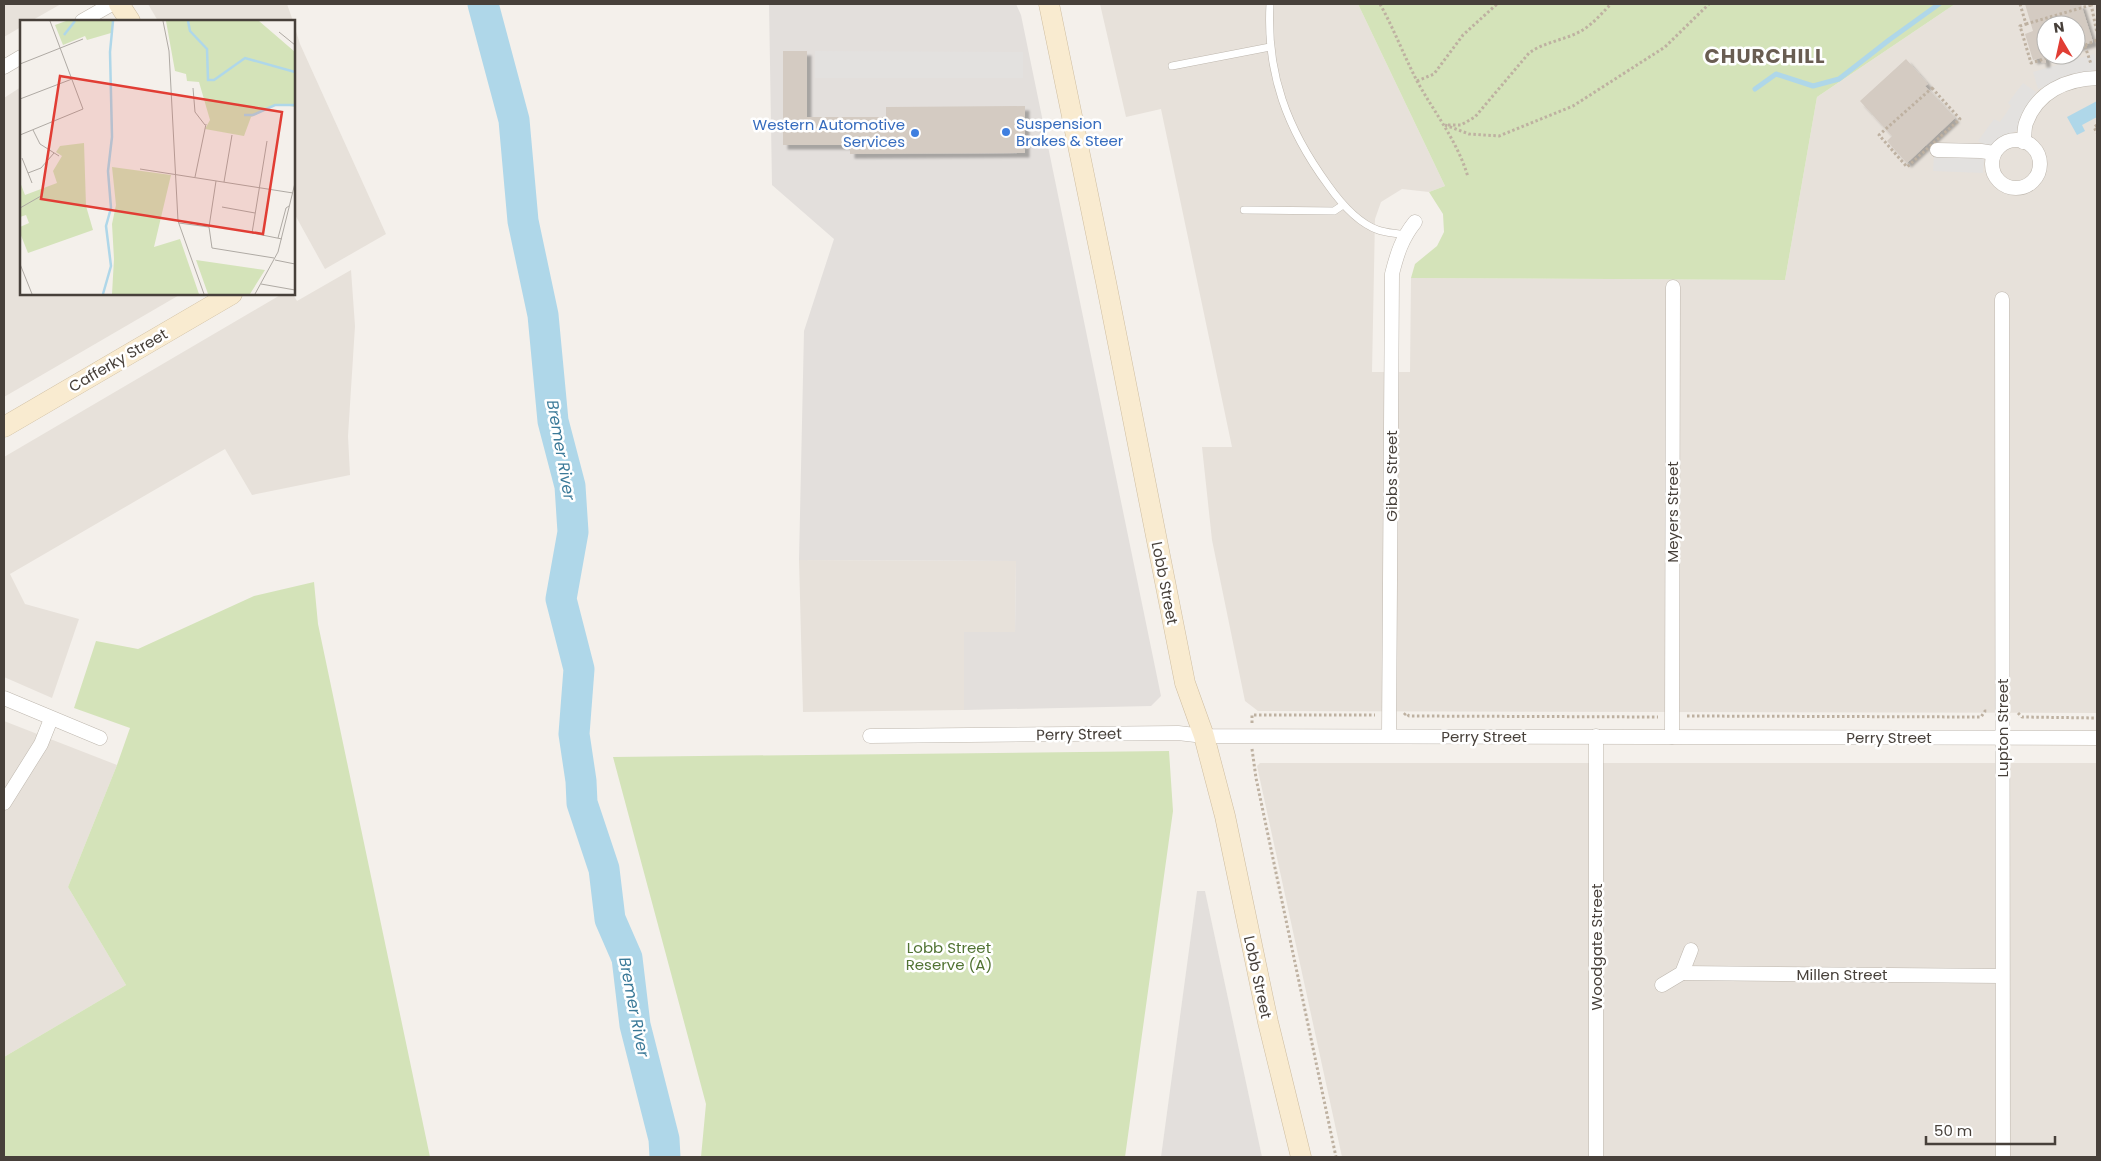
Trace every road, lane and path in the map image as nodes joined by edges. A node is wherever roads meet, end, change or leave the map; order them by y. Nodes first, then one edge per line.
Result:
1 (112, 4) edge
2 (119, 4) edge
3 (1049, 4) edge
4 (1270, 4) edge
5 (1380, 4) edge
6 (1497, 4) edge
7 (1606, 4) edge
8 (1611, 4) edge
9 (1709, 4) edge
10 (2020, 4) edge
11 (2091, 4) edge
12 (1605, 10) junction
13 (84, 20) edge
14 (129, 20) edge
15 (2026, 24) junction
16 (2097, 33) edge
17 (1270, 47) junction
18 (20, 58) edge
19 (2036, 62) edge
20 (1172, 66) dead end
21 (4, 67) edge
22 (2097, 78) edge
23 (1417, 81) junction
24 (1445, 124) junction
25 (2097, 125) edge
26 (2097, 132) edge
27 (1879, 136) joint
28 (2023, 142) junction
29 (1937, 150) dead end
30 (1994, 153) junction
31 (1468, 177) dead end
32 (1343, 205) junction
33 (1244, 210) dead end
34 (1415, 222) dead end
35 (1405, 235) junction
36 (1673, 287) dead end
37 (230, 295) edge
38 (2002, 299) dead end
39 (4, 427) edge
40 (4, 698) edge
41 (52, 719) junction
42 (870, 736) dead end
43 (1204, 736) junction
44 (1389, 736) junction
45 (1596, 736) junction
46 (1672, 736) junction
47 (2002, 737) junction
48 (100, 738) dead end
49 (2097, 738) edge
50 (1252, 756) dead end
51 (4, 803) edge
52 (1691, 950) dead end
53 (1682, 973) junction
54 (2002, 976) junction
55 (1662, 985) dead end
56 (1301, 1157) edge
57 (1336, 1157) edge
58 (1596, 1157) edge
59 (2002, 1157) edge

1 - 13 street
2 - 14 main road
3 - 43 main road, Lobb Street
4 - 17 lane
5 - 23 path
6 - 23 path
7 - 12 path
8 - 12 path
9 - 24 path
10 - 15 path
11 - 15 path
11 - 16 path
12 - 24 path
15 - 19 path
17 - 20 lane
17 - 32 lane
18 - 21 street
22 - 28 street
23 - 24 path
24 - 31 path
25 - 26 path
27 - 27 path
28 - 30 street
28 - 30 street
29 - 30 street
32 - 33 lane
32 - 35 lane
34 - 35 street, Gibbs Street
35 - 44 street, Gibbs Street
36 - 46 street, Meyers Street
37 - 39 main road, Cafferky Street
38 - 47 street, Lupton Street
40 - 41 street
41 - 48 street
41 - 51 street
42 - 43 street, Perry Street
43 - 44 street, Perry Street
43 - 56 main road, Lobb Street
44 - 45 street, Perry Street
45 - 46 street, Perry Street
45 - 58 street, Woodgate Street
46 - 47 street, Perry Street
47 - 49 street, Perry Street
47 - 54 street, Lupton Street
50 - 57 path
52 - 53 street
53 - 54 street, Millen Street
53 - 55 street
54 - 59 street, Lupton Street

